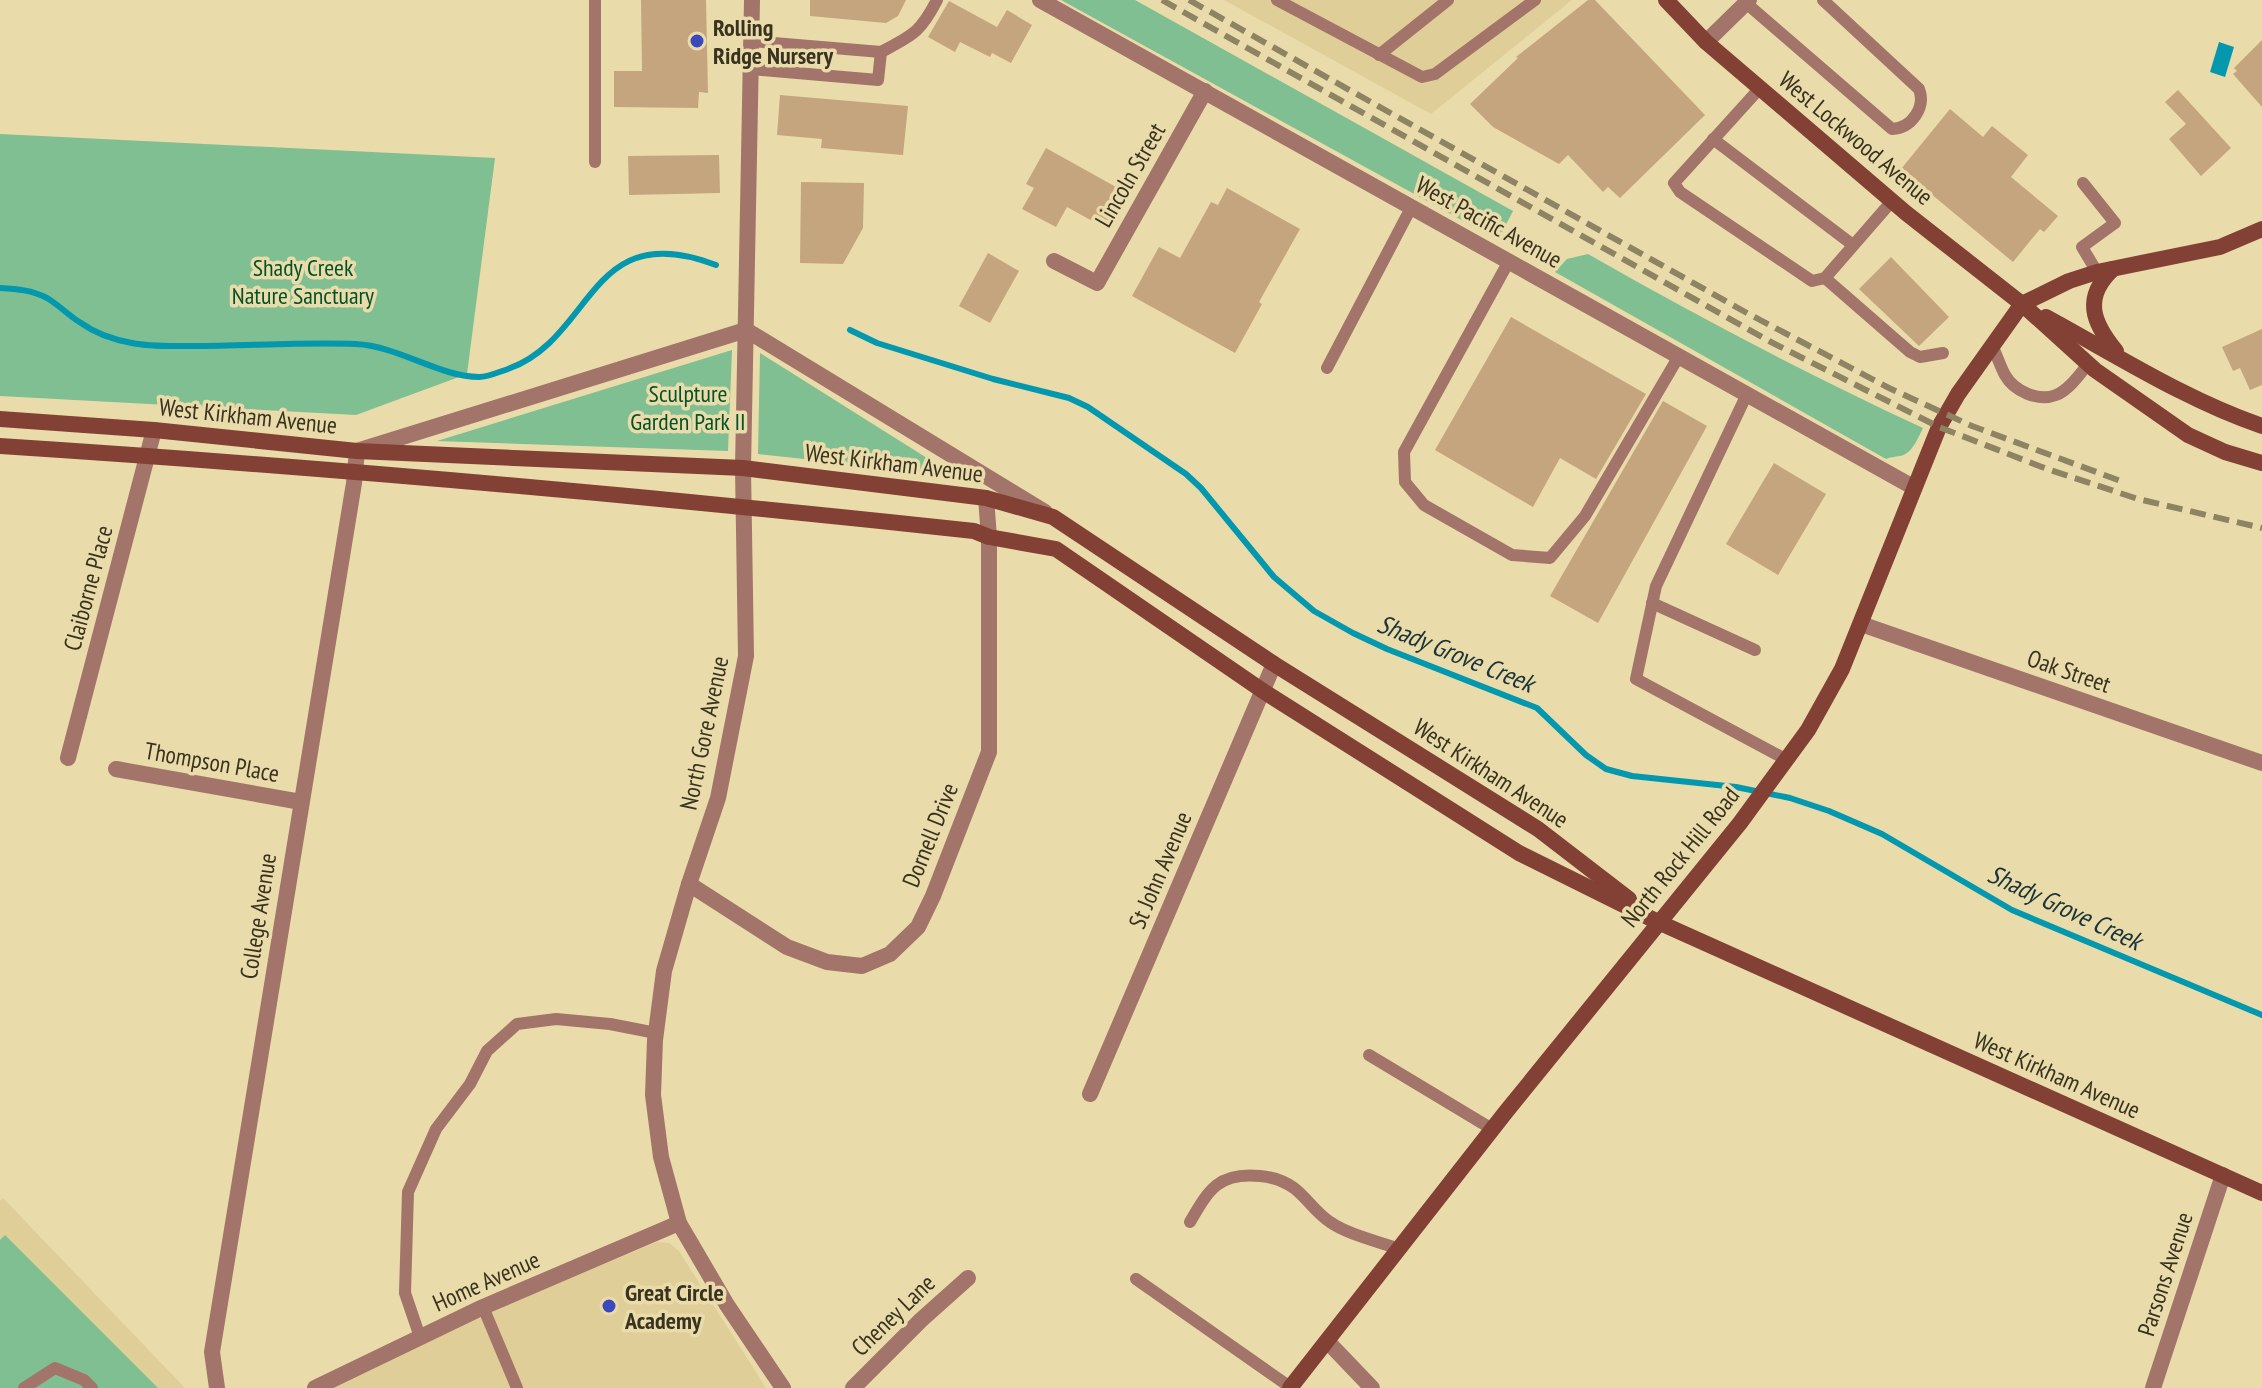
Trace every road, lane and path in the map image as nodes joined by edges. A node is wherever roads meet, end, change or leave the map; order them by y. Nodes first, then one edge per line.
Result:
1 (595, 0) edge
2 (752, 0) edge
3 (937, 0) edge
4 (1040, 0) edge
5 (1277, 0) edge
6 (1448, 0) edge
7 (1535, 0) edge
8 (1666, 0) edge
9 (1823, 0) edge
10 (1748, 2) edge
11 (751, 41) junction
12 (1706, 42) junction
13 (881, 52) junction
14 (1379, 55) junction
15 (751, 69) junction
16 (1760, 88) junction
17 (1205, 91) junction
18 (1713, 139) junction
19 (595, 162) dead end
20 (2083, 183) dead end
21 (1892, 201) junction
22 (1412, 206) junction
23 (2262, 229) edge
24 (1853, 245) junction
25 (1054, 261) dead end
26 (1509, 261) junction
27 (2105, 271) junction
28 (1825, 278) junction
29 (2022, 304) junction
30 (746, 330) junction
31 (1992, 346) junction
32 (1943, 353) dead end
33 (1679, 356) junction
34 (2122, 358) junction
35 (2088, 364) junction
36 (1327, 368) dead end
37 (1747, 394) junction
38 (0, 419) edge
39 (2262, 426) edge
40 (154, 430) junction
41 (0, 446) edge
42 (357, 451) junction
43 (148, 456) junction
44 (2262, 463) edge
45 (743, 468) junction
46 (356, 474) junction
47 (1913, 487) junction
48 (986, 498) junction
49 (743, 506) junction
50 (1053, 517) junction
51 (989, 537) junction
52 (1652, 603) junction
53 (1861, 624) junction
54 (1755, 650) dead end
55 (1274, 664) junction
56 (1263, 691) junction
57 (68, 758) dead end
58 (2262, 763) edge
59 (1782, 767) junction
60 (116, 769) dead end
61 (301, 802) junction
62 (689, 884) junction
63 (1658, 922) junction
64 (656, 1033) junction
65 (1369, 1055) dead end
66 (1090, 1094) dead end
67 (1492, 1129) junction
68 (2223, 1175) junction
69 (2262, 1193) edge
70 (1190, 1222) dead end
71 (679, 1223) junction
72 (1399, 1249) junction
73 (968, 1278) dead end
74 (1136, 1279) dead end
75 (483, 1307) junction
76 (420, 1337) junction
77 (1327, 1341) junction
78 (24, 1388) edge
79 (92, 1388) edge
80 (217, 1388) edge
81 (315, 1388) edge
82 (517, 1388) edge
83 (783, 1388) edge
84 (853, 1388) edge
85 (1290, 1388) edge
86 (1372, 1388) edge
87 (2153, 1388) edge

1 - 19 lane
2 - 11 street, North Gore Avenue
3 - 13 lane
4 - 17 street, West Pacific Avenue
5 - 14 lane
6 - 14 lane
7 - 14 lane
8 - 12 street, West Lockwood Avenue
9 - 10 lane
10 - 12 street
11 - 13 lane
11 - 15 street, North Gore Avenue
12 - 16 street, West Lockwood Avenue
13 - 15 lane
15 - 30 street, North Gore Avenue
16 - 18 lane
16 - 21 street, West Lockwood Avenue
17 - 22 street, West Pacific Avenue
17 - 25 street, Lincoln Street
18 - 24 lane
18 - 28 lane
20 - 27 lane
21 - 24 lane
21 - 29 street, West Lockwood Avenue
22 - 26 street, West Pacific Avenue
22 - 36 lane
23 - 27 street
24 - 28 lane
26 - 33 street, West Pacific Avenue
26 - 33 lane
27 - 29 street
27 - 34 street
28 - 32 lane
29 - 31 street, North Rock Hill Road
29 - 34 street, West Lockwood Avenue
29 - 35 street, West Lockwood Avenue
30 - 42 street
30 - 45 street, North Gore Avenue
30 - 50 street
31 - 35 lane
31 - 47 street, North Rock Hill Road
33 - 37 street, West Pacific Avenue
34 - 39 street, West Lockwood Avenue
35 - 44 street, West Lockwood Avenue
37 - 47 street, West Pacific Avenue
37 - 52 lane
38 - 40 street, West Kirkham Avenue
40 - 42 street, West Kirkham Avenue
40 - 43 street, Claiborne Place
41 - 43 street, West Kirkham Avenue
42 - 45 street, West Kirkham Avenue
42 - 46 street, College Avenue
43 - 46 street, West Kirkham Avenue
43 - 57 street, Claiborne Place
45 - 48 street, West Kirkham Avenue
45 - 49 street, North Gore Avenue
46 - 49 street, West Kirkham Avenue
46 - 61 street, College Avenue
47 - 53 street, North Rock Hill Road
48 - 50 street, West Kirkham Avenue
48 - 51 street, Dornell Drive
49 - 51 street, West Kirkham Avenue
49 - 62 street, North Gore Avenue
50 - 55 street, West Kirkham Avenue
51 - 56 street, West Kirkham Avenue
51 - 62 street, Dornell Drive
52 - 54 lane
52 - 59 lane
53 - 58 street, Oak Street
53 - 59 street, North Rock Hill Road
55 - 56 street, St John Avenue
55 - 63 street, West Kirkham Avenue
56 - 63 street, West Kirkham Avenue
56 - 66 street, St John Avenue
59 - 63 street, North Rock Hill Road
60 - 61 street, Thompson Place
61 - 80 street, College Avenue
62 - 64 street, North Gore Avenue
63 - 67 street, North Rock Hill Road
63 - 68 street, West Kirkham Avenue
64 - 71 street, North Gore Avenue
64 - 76 lane
65 - 67 lane
67 - 72 street, North Rock Hill Road
68 - 69 street, West Kirkham Avenue
68 - 87 street, Parsons Avenue
70 - 72 lane
71 - 75 street, Home Avenue
71 - 83 street, North Gore Avenue
72 - 77 street, North Rock Hill Road
73 - 84 street, Cheney Lane
74 - 85 lane
75 - 76 street, Home Avenue
75 - 82 lane
76 - 81 street, Home Avenue
77 - 85 street, North Rock Hill Road
77 - 86 street
78 - 79 lane

